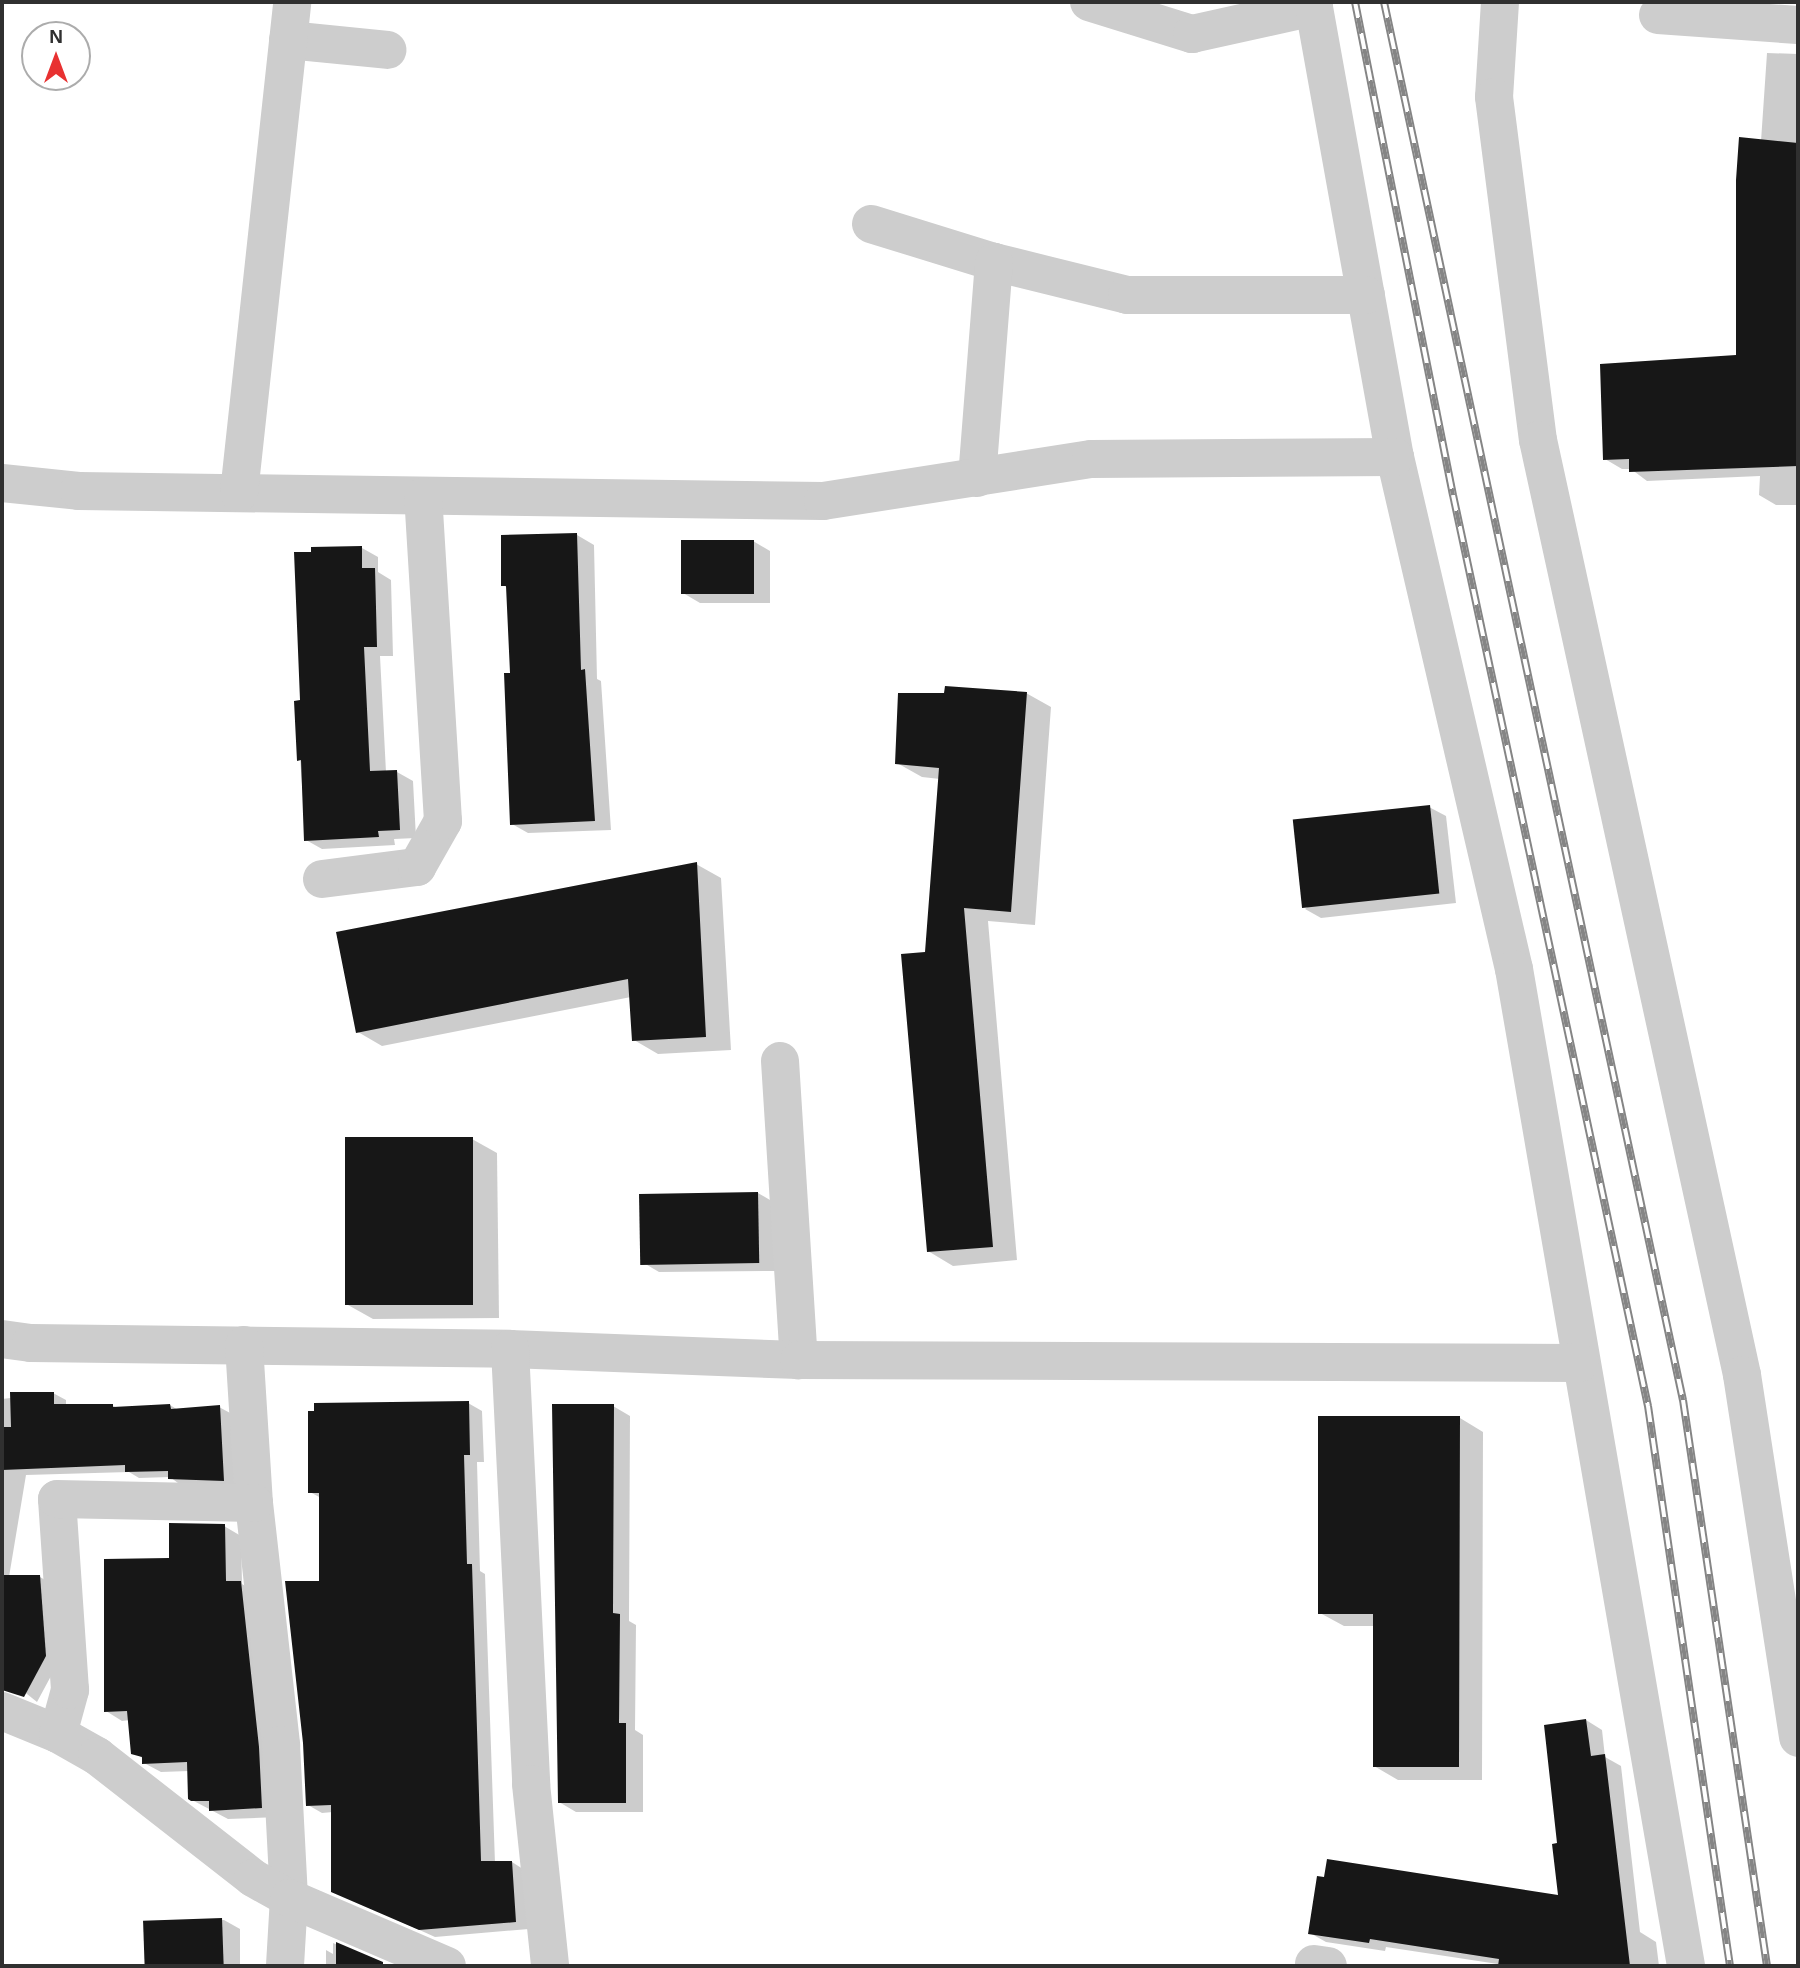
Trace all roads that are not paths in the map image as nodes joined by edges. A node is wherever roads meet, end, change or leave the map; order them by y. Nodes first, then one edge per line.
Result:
1 (292, 2) edge
2 (1089, 2) edge
3 (1500, 2) edge
4 (1313, 4) edge
5 (1658, 15) dead end
6 (1798, 24) edge
7 (288, 40) junction
8 (388, 50) dead end
9 (871, 224) dead end
10 (994, 262) junction
11 (1366, 295) junction
12 (1395, 457) junction
13 (977, 478) junction
14 (2, 483) edge
15 (239, 493) junction
16 (423, 497) junction
17 (322, 879) dead end
18 (779, 1061) dead end
19 (2, 1339) edge
20 (244, 1345) junction
21 (510, 1349) junction
22 (799, 1360) junction
23 (1580, 1363) junction
24 (254, 1503) junction
25 (2, 1711) edge
26 (58, 1734) junction
27 (1798, 1738) edge
28 (289, 1898) junction
29 (285, 1966) edge
30 (447, 1966) edge
31 (550, 1966) edge
32 (1686, 1966) edge

1 - 7 street
2 - 4 street
3 - 27 street
4 - 11 street
5 - 6 street
7 - 8 street
7 - 15 street
9 - 10 street
10 - 11 street
10 - 13 street
11 - 12 street
12 - 13 street
12 - 23 street
13 - 16 street
14 - 15 street
15 - 16 street
16 - 17 street
18 - 22 street
19 - 20 street
20 - 21 street
20 - 24 street
21 - 22 street
21 - 31 street
22 - 23 street
23 - 32 street
24 - 26 street
24 - 28 street
25 - 26 street
26 - 28 street
28 - 29 street
28 - 30 street

